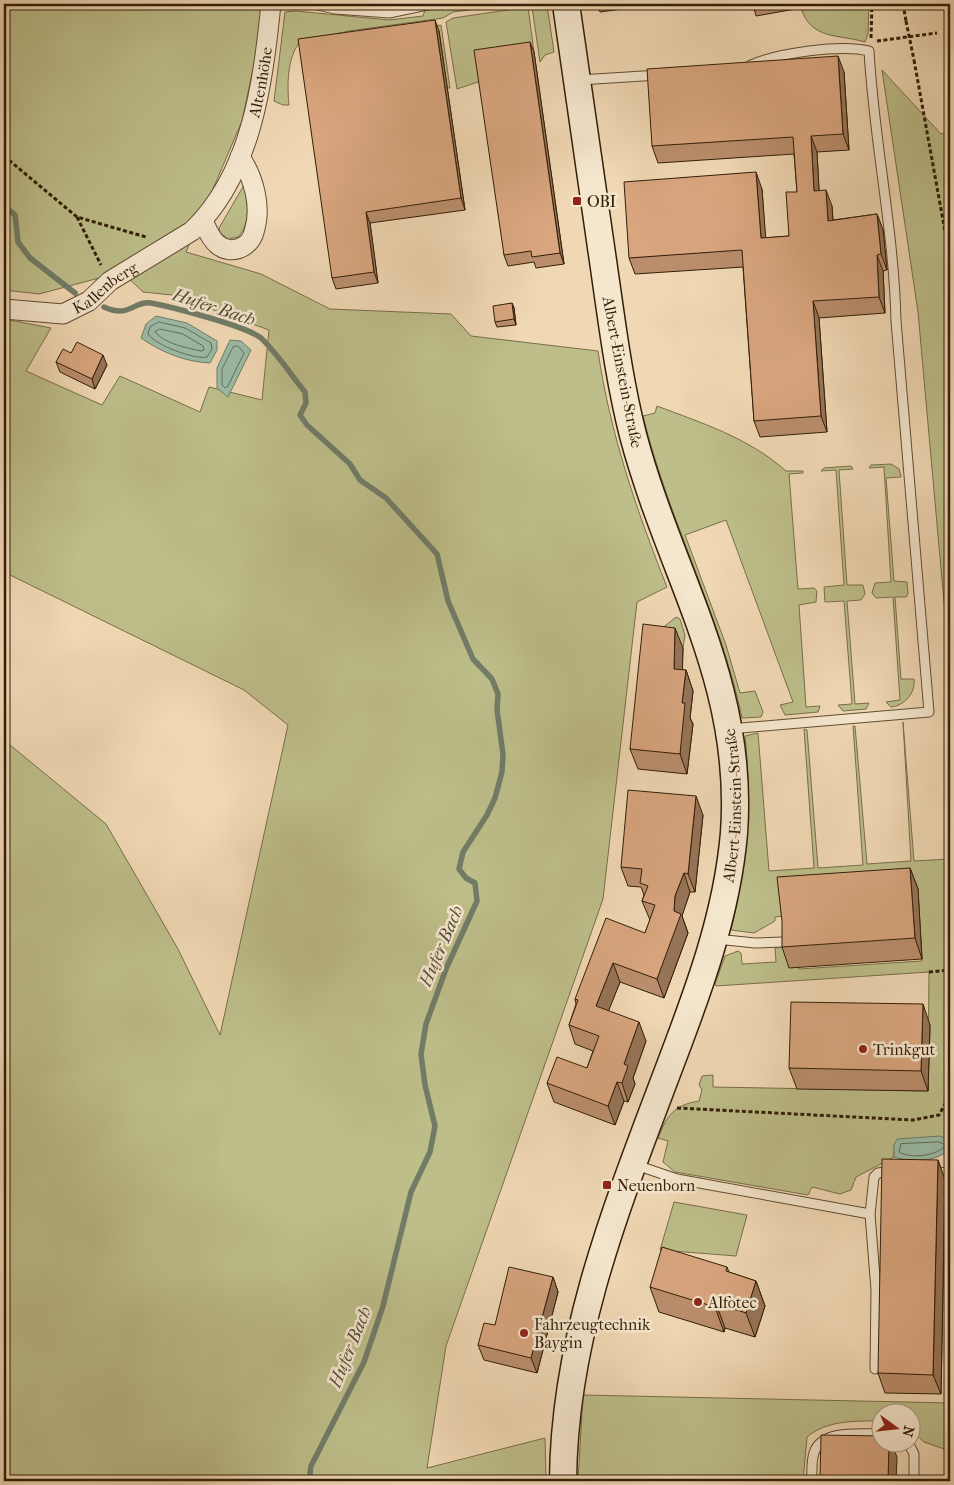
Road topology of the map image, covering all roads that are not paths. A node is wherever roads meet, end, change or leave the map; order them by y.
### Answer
1 (271, 4) edge
2 (314, 4) edge
3 (432, 4) edge
4 (566, 4) edge
5 (765, 71) edge
6 (667, 75) edge
7 (577, 80) junction
8 (240, 157) junction
9 (203, 221) junction
10 (171, 245) joint
11 (4, 309) edge
12 (730, 729) junction
13 (714, 938) junction
14 (783, 942) edge
15 (633, 1164) junction
16 (906, 1171) edge
17 (923, 1171) edge
18 (950, 1173) edge
19 (870, 1214) junction
20 (875, 1369) dead end
21 (872, 1435) edge
22 (913, 1452) edge
23 (563, 1481) edge
24 (812, 1481) edge
25 (914, 1481) edge

1 - 8 street, Altenhöhe
2 - 3 lane
4 - 7 street, Albert-Einstein-Straße
5 - 12 lane
6 - 7 lane
7 - 12 street, Albert-Einstein-Straße
8 - 9 street, Altenhöhe
8 - 9 street
9 - 10 street, Altenhöhe
10 - 11 street, Kallenberg
12 - 13 street, Albert-Einstein-Straße
13 - 14 lane
13 - 15 street, Albert-Einstein-Straße
15 - 19 lane
15 - 23 street, Albert-Einstein-Straße
16 - 19 lane
17 - 18 lane
19 - 20 lane
21 - 24 lane
22 - 25 lane

